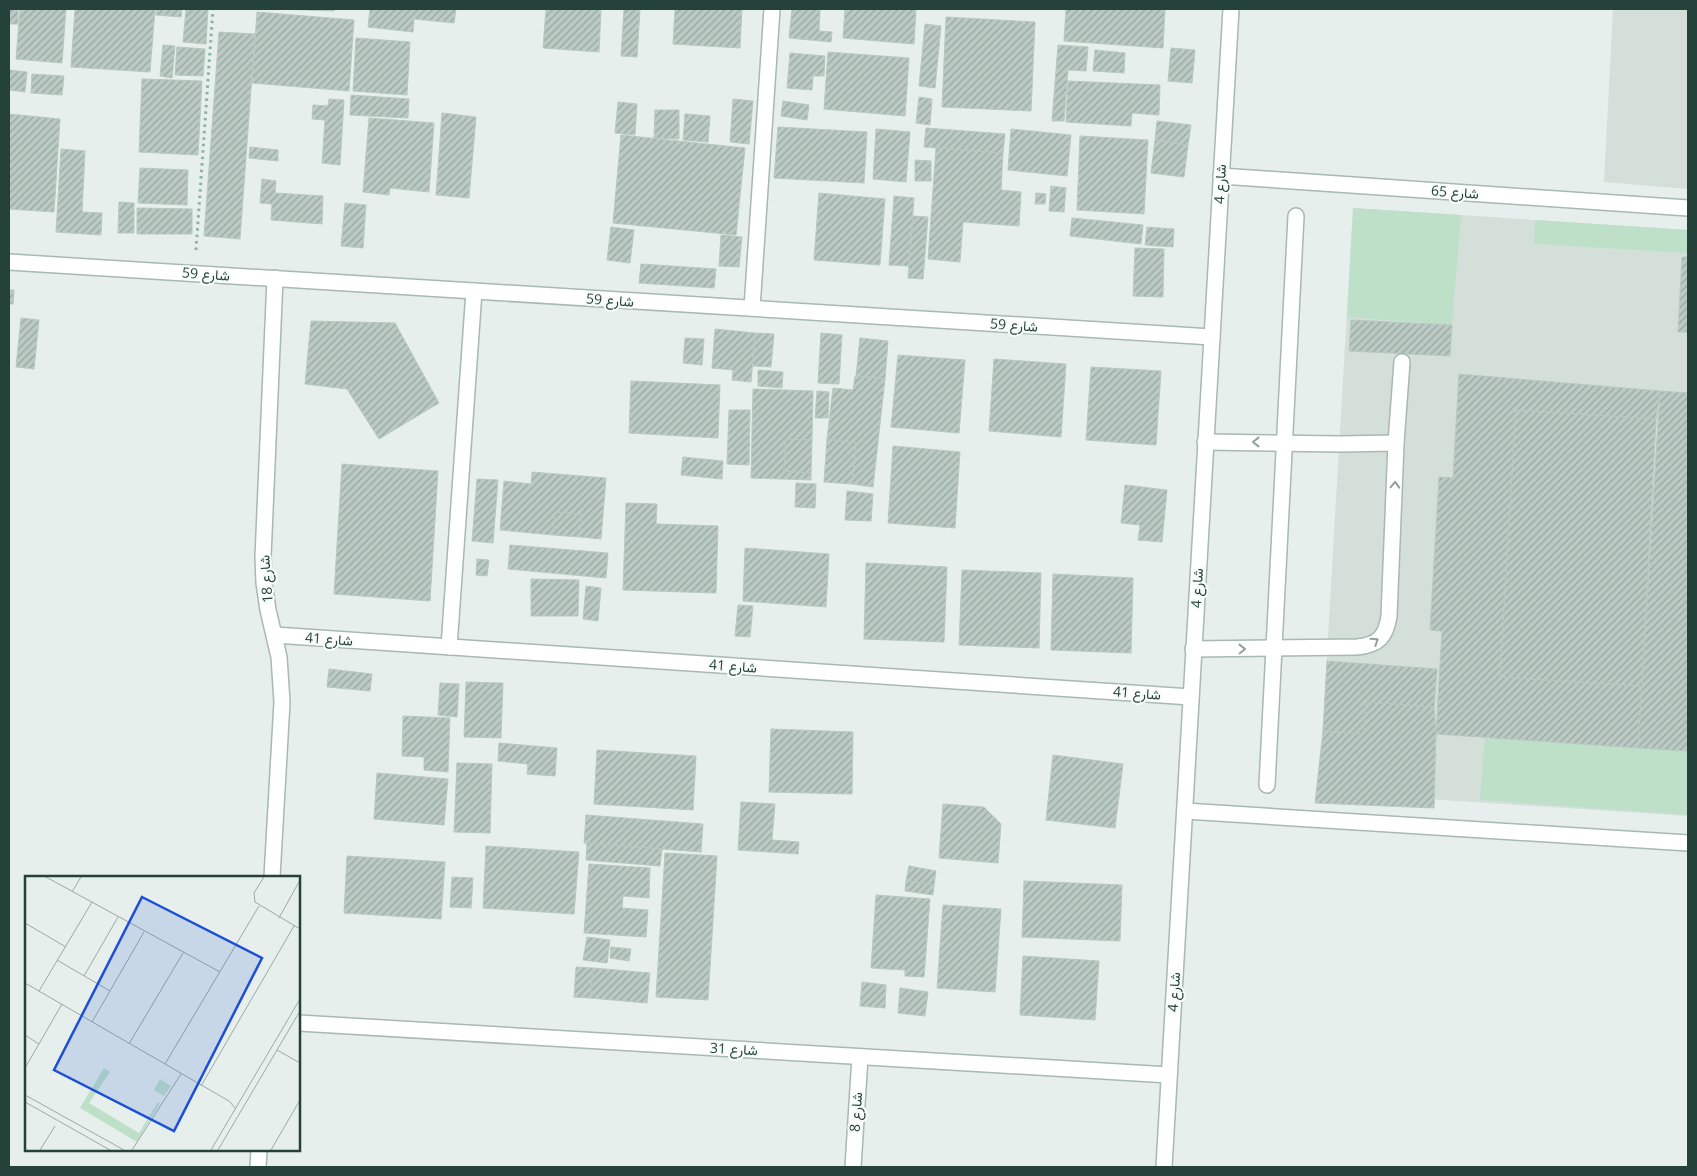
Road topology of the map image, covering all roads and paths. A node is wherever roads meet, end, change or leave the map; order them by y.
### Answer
1 (213, 9) edge
2 (772, 9) edge
3 (1231, 9) edge
4 (1221, 176) junction
5 (1688, 208) edge
6 (1296, 216) dead end
7 (9, 262) edge
8 (195, 273) junction
9 (275, 278) junction
10 (474, 291) junction
11 (752, 308) junction
12 (1212, 337) junction
13 (1402, 362) dead end
14 (1205, 442) junction
15 (1284, 442) junction
16 (1396, 443) junction
17 (275, 635) junction
18 (449, 647) junction
19 (1274, 648) junction
20 (1193, 649) junction
21 (1191, 697) junction
22 (1267, 785) dead end
23 (1185, 811) junction
24 (1688, 843) edge
25 (272, 876) edge
26 (300, 1022) edge
27 (860, 1057) junction
28 (1169, 1075) junction
29 (259, 1151) edge
30 (258, 1167) edge
31 (853, 1167) edge
32 (1164, 1167) edge

1 - 8 path
2 - 11 street
3 - 4 street, شارع 4
4 - 5 street, شارع 65
4 - 12 street, شارع 4
6 - 15 street
7 - 8 street, شارع 59
8 - 9 street, شارع 59
9 - 10 street, شارع 59
9 - 17 street, شارع 18
10 - 11 street, شارع 59
10 - 18 street
11 - 12 street, شارع 59
12 - 14 street, شارع 4
13 - 16 street
15 -> 14 street
14 - 20 street, شارع 4
15 - 16 street
15 - 19 street
19 -> 16 street
17 - 18 street, شارع 41
17 - 25 street, شارع 18
18 - 21 street, شارع 41
20 -> 19 street
19 - 22 street
20 - 21 street, شارع 4
21 - 23 street, شارع 4
23 - 24 street
23 - 28 street, شارع 4
26 - 27 street, شارع 31
27 - 28 street, شارع 31
27 - 31 street, شارع 8
28 - 32 street, شارع 4
29 - 30 street

